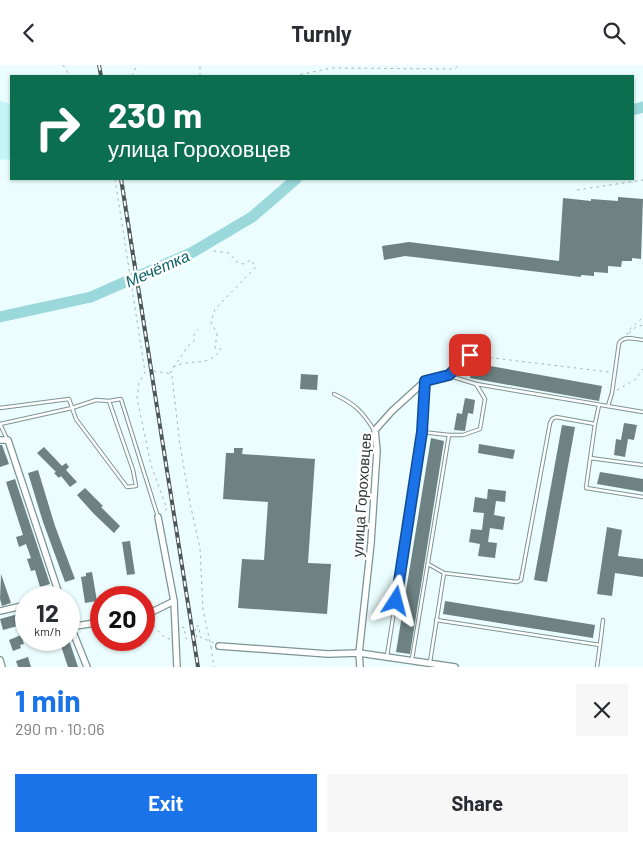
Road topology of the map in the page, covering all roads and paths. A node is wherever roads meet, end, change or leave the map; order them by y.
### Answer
1 (458, 65) edge
2 (299, 75) edge
3 (115, 180) edge
4 (123, 180) edge
5 (643, 180) edge
6 (577, 190) dead end
7 (213, 251) dead end
8 (643, 317) edge
9 (643, 325) edge
10 (198, 329) dead end
11 (626, 337) junction
12 (643, 340) edge
13 (470, 355) joint
14 (173, 367) junction
15 (643, 369) edge
16 (615, 373) junction
17 (169, 374) junction
18 (449, 375) junction
19 (425, 381) junction
20 (476, 384) junction
21 (612, 393) junction
22 (334, 394) dead end
23 (109, 401) junction
24 (599, 405) junction
25 (608, 406) junction
26 (0, 408) edge
27 (72, 408) junction
28 (643, 412) edge
29 (0, 424) edge
30 (595, 424) junction
31 (375, 431) junction
32 (422, 432) junction
33 (449, 435) junction
34 (0, 440) edge
35 (8, 441) junction
36 (590, 458) junction
37 (643, 465) edge
38 (643, 497) edge
39 (158, 517) junction
40 (428, 564) junction
41 (444, 573) junction
42 (54, 586) edge
43 (174, 601) junction
44 (15, 608) edge
45 (0, 611) edge
46 (155, 611) edge
47 (604, 619) dead end
48 (436, 620) junction
49 (155, 627) edge
50 (181, 634) dead end
51 (176, 639) junction
52 (211, 642) junction
53 (600, 645) junction
54 (219, 646) dead end
55 (211, 647) junction
56 (80, 650) edge
57 (359, 653) junction
58 (387, 657) junction
59 (0, 660) edge
60 (412, 661) junction
61 (429, 663) junction
62 (2, 667) edge
63 (87, 667) edge
64 (177, 667) edge
65 (214, 667) edge
66 (360, 667) edge
67 (455, 667) edge
68 (597, 667) edge

1 - 2 path
3 - 39 path
4 - 17 path
5 - 6 path
7 - 14 path
8 - 11 path
9 - 11 path
10 - 14 path
11 - 12 lane
11 - 16 lane
13 - 16 path
13 - 18 street, улица Гороховцев
14 - 17 path
15 - 21 path
16 - 21 lane
17 - 52 path
18 - 19 street, улица Гороховцев
18 - 20 lane
19 - 31 street, улица Гороховцев
19 - 32 lane
20 - 24 lane
20 - 33 lane
21 - 25 lane
22 - 31 lane
23 - 27 lane
23 - 27 lane
23 - 39 lane
24 - 25 lane
24 - 30 lane
25 - 28 lane
26 - 27 lane
27 - 29 lane
29 - 35 lane
30 - 36 lane
30 - 41 lane
31 - 57 street, улица Гороховцев
32 - 33 lane
32 - 58 lane
33 - 40 lane
34 - 35 street
35 - 42 street
36 - 37 lane
36 - 38 lane
39 - 43 street
40 - 41 lane
40 - 60 lane
41 - 48 lane
43 - 46 street
43 - 51 street
44 - 45 street
47 - 53 lane
48 - 53 lane
48 - 61 lane
49 - 51 path
50 - 52 path
51 - 64 street
52 - 55 path
52 - 55 path
53 - 68 lane
54 - 57 street
55 - 65 path
56 - 63 street
57 - 58 street
57 - 66 street, улица Гороховцев
58 - 60 street
59 - 62 street
60 - 61 street
61 - 67 street

